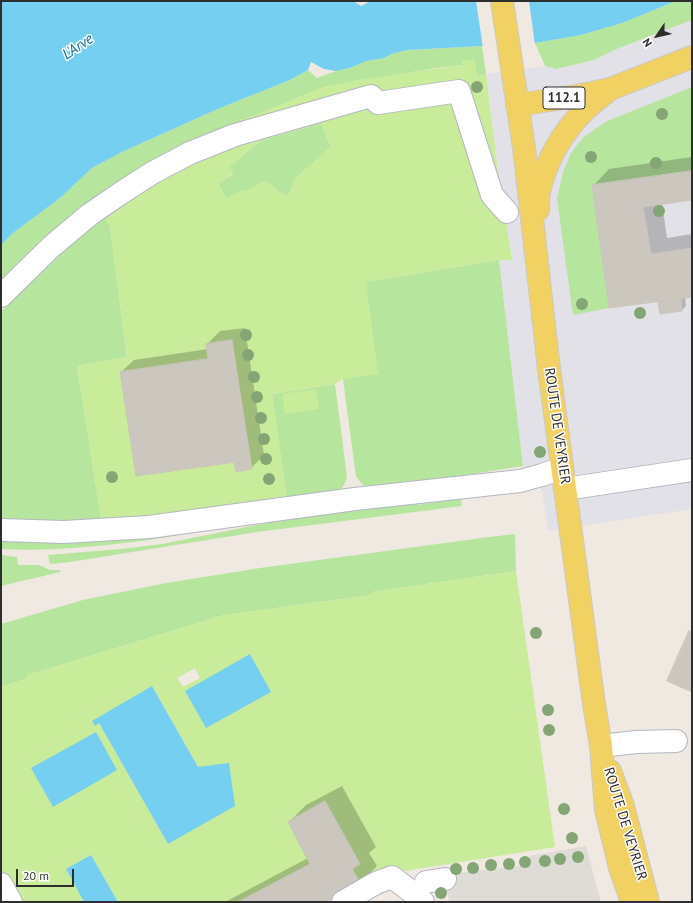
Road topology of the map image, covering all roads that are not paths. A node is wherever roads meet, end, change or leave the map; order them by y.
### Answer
1 (502, 1) edge
2 (692, 57) edge
3 (610, 89) junction
4 (517, 106) junction
5 (507, 212) dead end
6 (535, 251) junction
7 (1, 296) edge
8 (692, 470) edge
9 (564, 478) junction
10 (1, 530) edge
11 (676, 741) dead end
12 (601, 746) junction
13 (1, 884) edge
14 (432, 888) edge
15 (11, 902) edge
16 (343, 902) edge
17 (632, 902) edge
18 (648, 902) edge

1 - 4 main road, ROUTE DE VEYRIER
2 - 3 main road, 112.1
3 - 4 main road, 112.1
3 - 6 main road
4 - 6 main road, ROUTE DE VEYRIER
5 - 7 street
6 - 9 main road, ROUTE DE VEYRIER
8 - 9 street
9 - 10 street
9 - 12 main road, ROUTE DE VEYRIER
11 - 12 street
12 - 17 main road, ROUTE DE VEYRIER
12 - 18 main road, ROUTE DE VEYRIER
13 - 15 street
14 - 16 street

